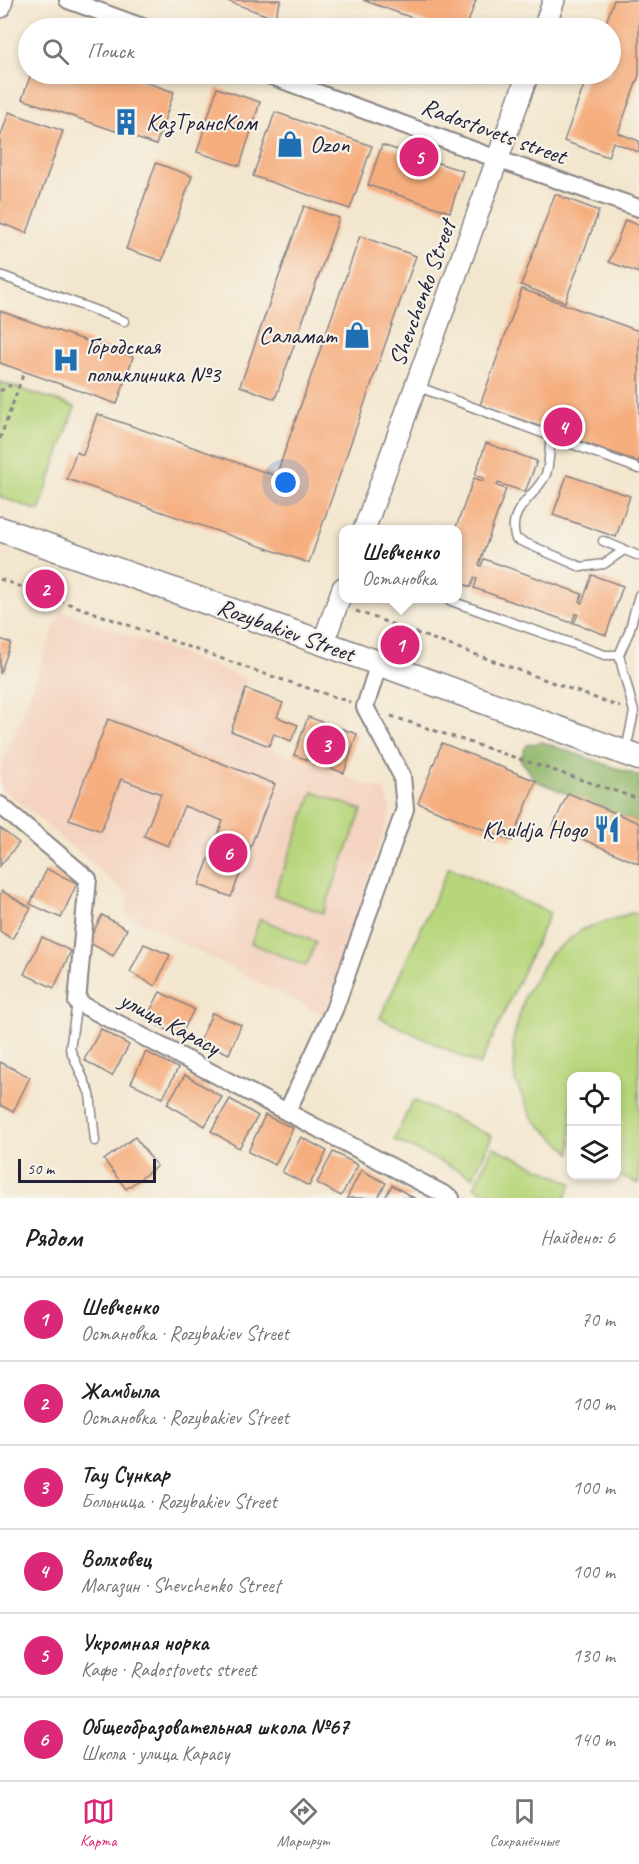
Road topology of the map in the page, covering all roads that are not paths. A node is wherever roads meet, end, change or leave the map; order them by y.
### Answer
1 (2, 0) edge
2 (68, 0) edge
3 (554, 0) edge
4 (0, 7) edge
5 (118, 18) edge
6 (548, 18) edge
7 (293, 84) edge
8 (524, 84) edge
9 (497, 159) junction
10 (639, 208) edge
11 (0, 275) edge
12 (124, 321) dead end
13 (416, 386) junction
14 (551, 436) junction
15 (639, 469) edge
16 (366, 525) edge
17 (0, 529) edge
18 (603, 541) dead end
19 (624, 550) junction
20 (639, 556) edge
21 (639, 595) edge
22 (339, 599) edge
23 (457, 603) edge
24 (323, 643) junction
25 (619, 655) junction
26 (378, 663) junction
27 (632, 755) edge
28 (0, 805) edge
29 (78, 1002) junction
30 (287, 1112) junction
31 (95, 1141) dead end
32 (451, 1198) edge

1 - 4 street
2 - 5 street
3 - 6 street
7 - 9 street, Radostovets street
8 - 9 street, Shevchenko Street
9 - 10 street, Radostovets street
9 - 13 street, Shevchenko Street
11 - 12 lane
13 - 14 lane
13 - 16 street, Shevchenko Street
14 - 15 lane
14 - 19 lane
17 - 24 main road, Rozybakiev Street
18 - 19 lane
19 - 20 lane
21 - 25 lane
22 - 24 street
23 - 25 lane
24 - 26 main road, Rozybakiev Street
25 - 27 lane
26 - 27 main road, Rozybakiev Street
26 - 30 street
28 - 29 street
29 - 30 street, улица Карасу
29 - 31 lane
30 - 32 street, улица Карасу

